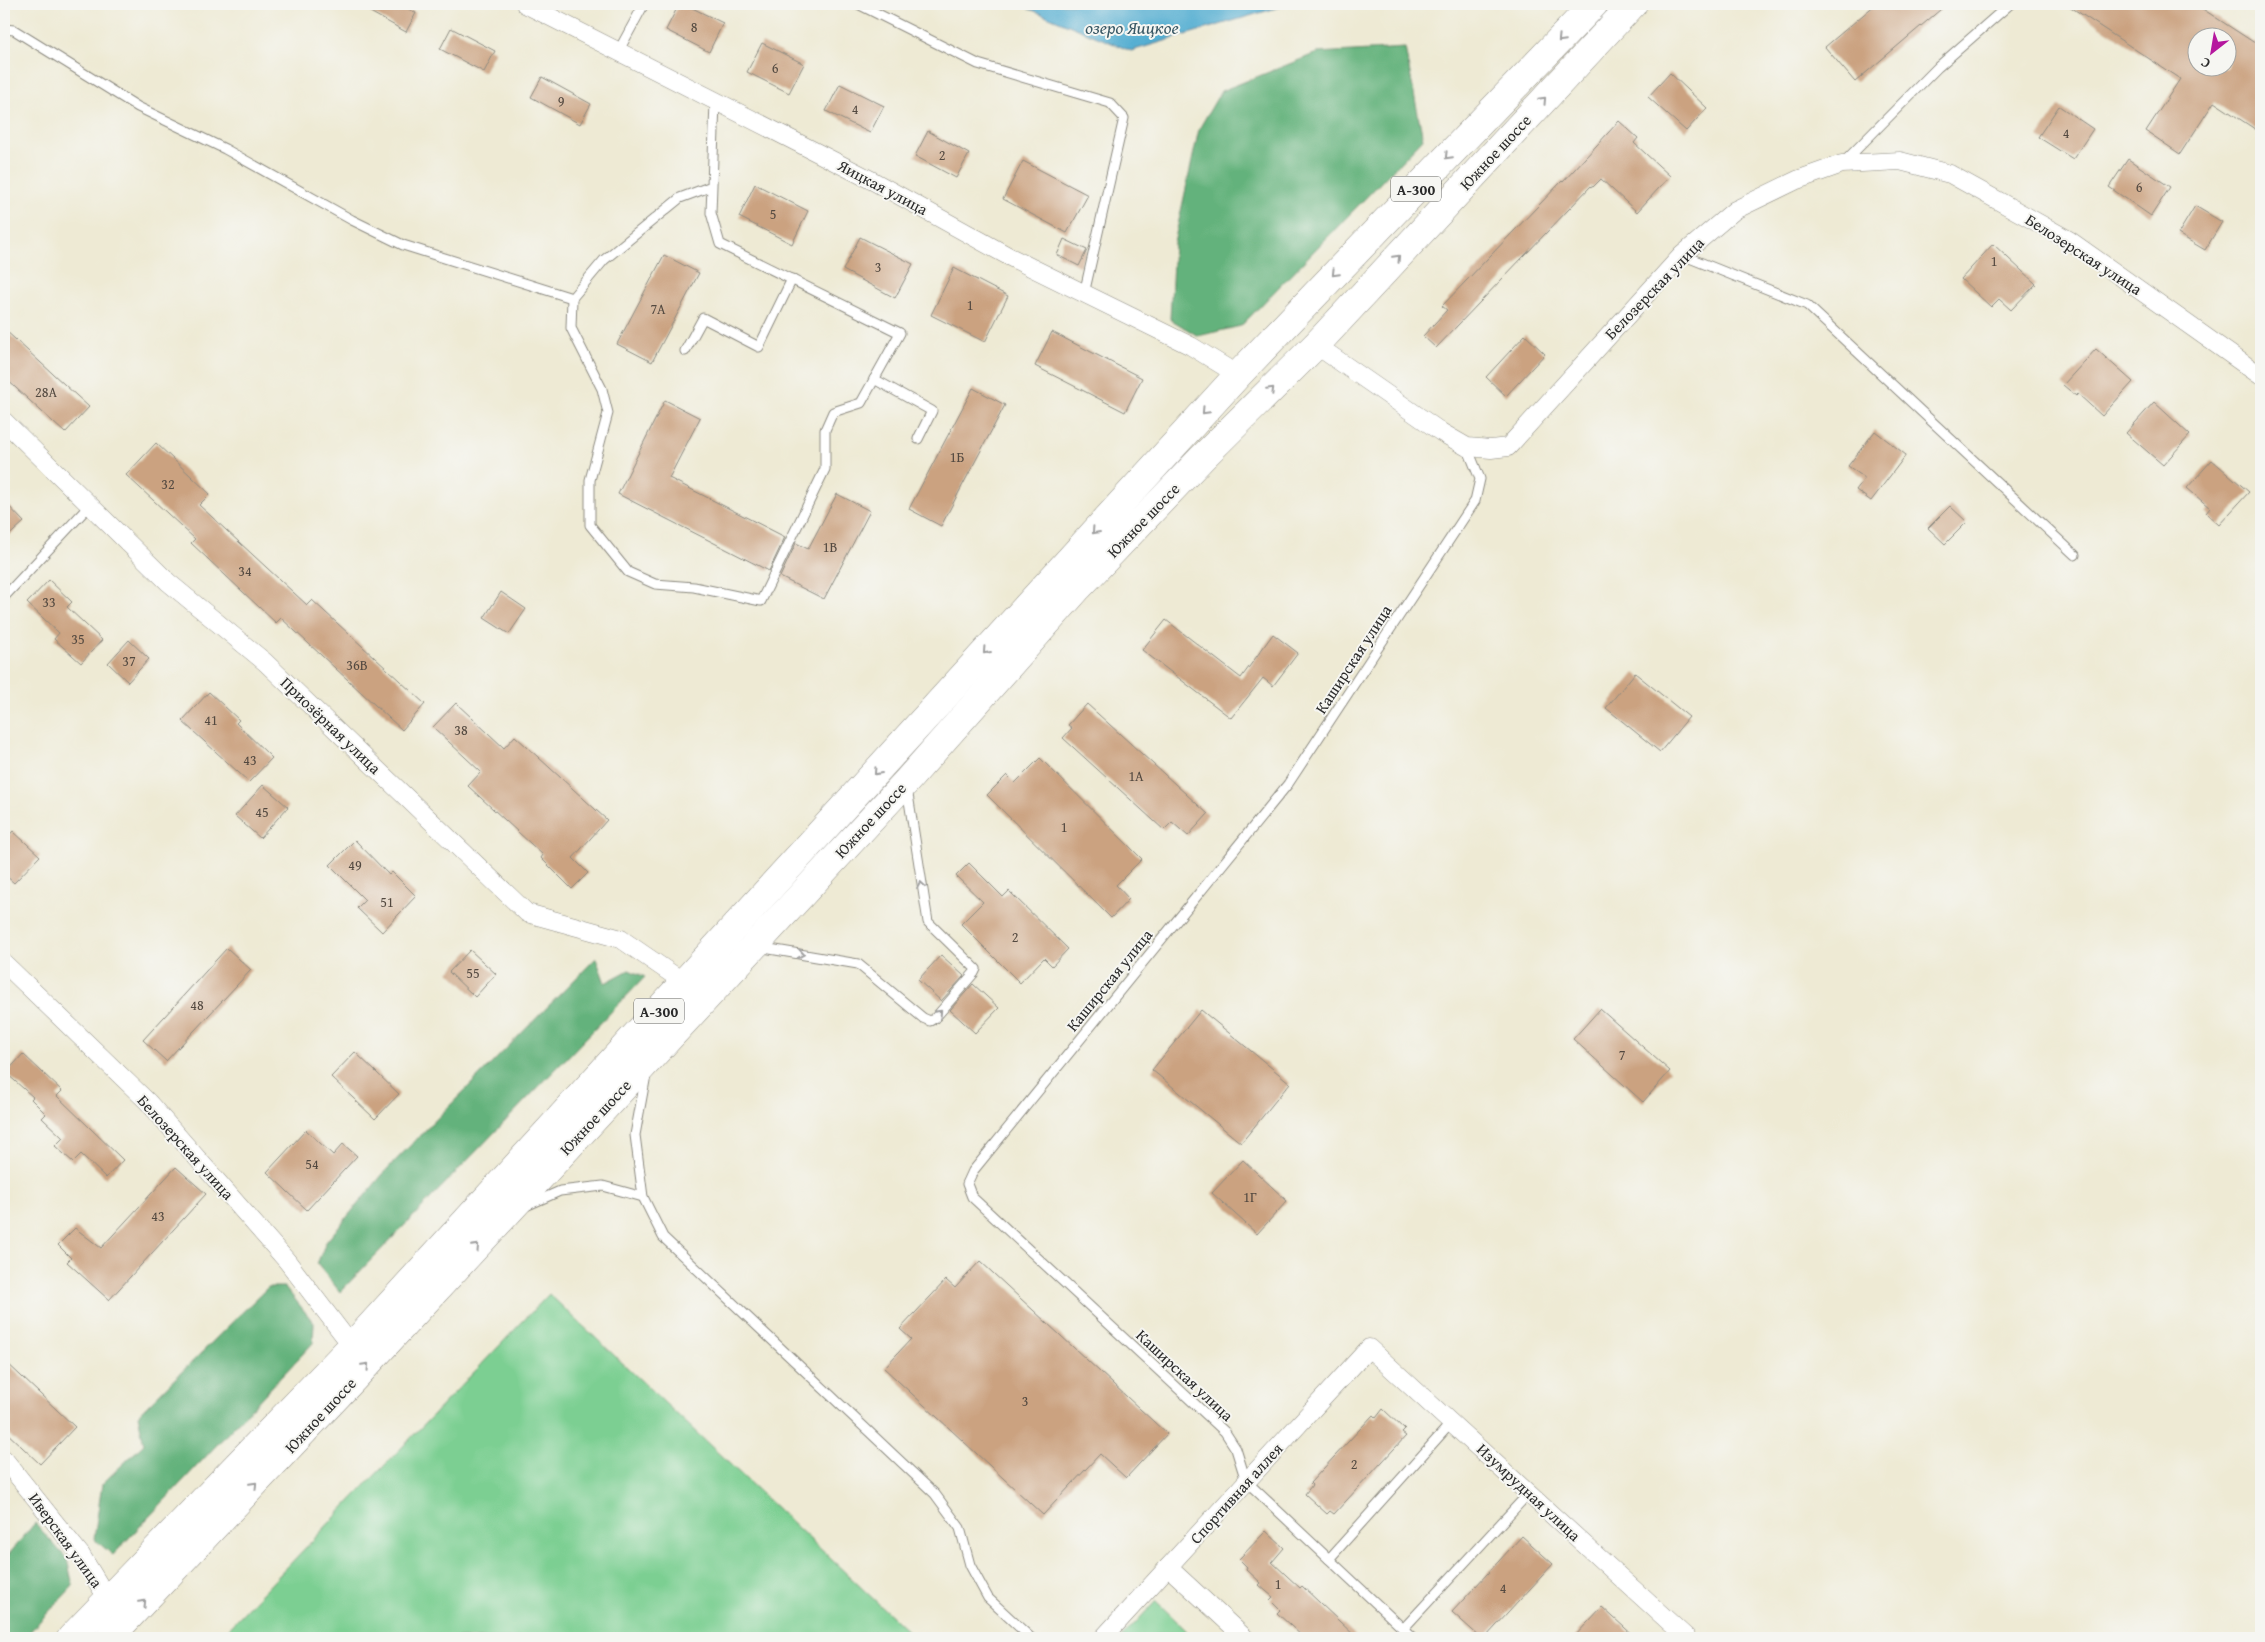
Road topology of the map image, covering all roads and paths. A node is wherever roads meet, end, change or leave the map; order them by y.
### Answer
1 (525, 4) edge
2 (644, 4) edge
3 (858, 4) edge
4 (1594, 4) edge
5 (1633, 4) edge
6 (2010, 4) edge
7 (4, 29) edge
8 (618, 52) junction
9 (715, 102) junction
10 (1842, 164) junction
11 (712, 186) junction
12 (1682, 255) junction
13 (792, 279) junction
14 (1084, 294) junction
15 (572, 298) junction
16 (1316, 345) junction
17 (685, 351) dead end
18 (1238, 375) junction
19 (2261, 376) edge
20 (874, 379) junction
21 (4, 421) edge
22 (918, 440) dead end
23 (1467, 447) junction
24 (90, 505) junction
25 (2075, 555) dead end
26 (4, 596) edge
27 (906, 782) junction
28 (753, 946) junction
29 (4, 963) edge
30 (686, 983) junction
31 (648, 1059) junction
32 (643, 1197) junction
33 (506, 1214) junction
34 (352, 1346) junction
35 (1369, 1348) joint
36 (1452, 1422) junction
37 (4, 1459) edge
38 (1246, 1481) junction
39 (1530, 1493) junction
40 (1329, 1559) junction
41 (1168, 1567) junction
42 (107, 1598) junction
43 (1403, 1629) junction
44 (1678, 1635) edge
45 (71, 1638) edge
46 (109, 1638) edge
47 (1031, 1638) edge
48 (1102, 1638) edge
49 (1245, 1638) edge
50 (1413, 1638) edge

1 - 8 street, Яицкая улица
2 - 8 lane
3 - 14 lane
4 -> 18 main road, Южное шоссе / А-300
16 -> 5 main road, Южное шоссе / А-300
6 - 10 lane
7 - 15 lane
8 - 9 street, Яицкая улица
9 - 11 lane
9 - 14 street, Яицкая улица
10 - 12 street, Белозерская улица
10 - 19 street, Белозерская улица
11 - 13 lane
11 - 15 lane
12 - 23 street, Белозерская улица
12 - 25 lane
13 - 17 lane
13 - 20 lane
14 - 18 street, Яицкая улица
15 - 20 lane
16 - 23 street, Белозерская улица
27 -> 16 main road, Южное шоссе / А-300
18 -> 30 main road, Южное шоссе / А-300
20 - 22 lane
21 - 24 street, Приозёрная улица
23 - 38 lane, Каширская улица
24 - 26 lane
24 - 30 street, Приозёрная улица
27 - 28 main road, Южное шоссе / А-300
28 -> 27 lane
28 - 31 main road, Южное шоссе / А-300
29 - 34 street, Белозерская улица
30 - 34 main road, Южное шоссе / А-300
31 - 32 lane
31 - 33 main road, Южное шоссе / А-300
32 - 33 lane
32 - 47 lane
46 -> 33 main road, Южное шоссе / А-300
34 - 42 main road, Южное шоссе / А-300
35 - 36 street, Изумрудная улица
35 - 38 street, Спортивная аллея
36 - 39 street, Изумрудная улица
36 - 40 lane
37 - 42 street, Иверская улица
38 - 40 lane
38 - 41 street, Спортивная аллея
39 - 43 lane
39 - 44 street, Изумрудная улица
40 - 43 lane
41 - 48 street, Спортивная аллея
41 - 49 street
42 - 45 main road, Южное шоссе / А-300
43 - 50 lane

